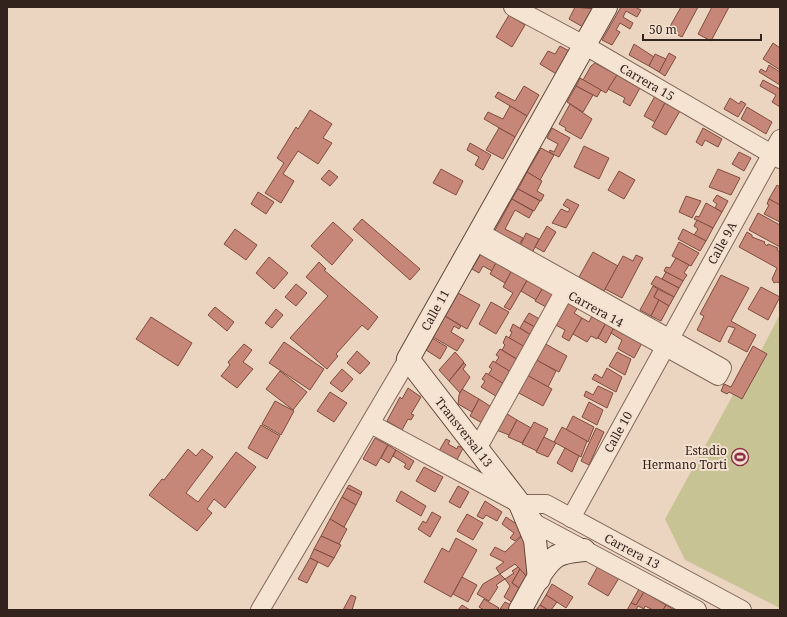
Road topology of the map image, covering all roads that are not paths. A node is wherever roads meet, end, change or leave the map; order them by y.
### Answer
1 (513, 7) edge
2 (606, 7) edge
3 (584, 45) junction
4 (777, 151) edge
5 (477, 236) junction
6 (567, 287) junction
7 (667, 343) junction
8 (408, 359) junction
9 (718, 376) dead end
10 (370, 424) junction
11 (477, 449) junction
12 (520, 504) junction
13 (571, 518) junction
14 (584, 550) junction
15 (539, 579) junction
16 (260, 610) edge
17 (520, 610) edge
18 (697, 610) edge
19 (742, 610) edge

1 - 3 street, Carrera 15
2 - 3 street, Calle 11
3 - 4 street, Carrera 15
3 - 5 street, Calle 11
4 - 7 street, Calle 9A
5 - 6 street, Carrera 14
5 - 8 street, Calle 11
6 - 7 street, Carrera 14
6 - 11 street
7 - 9 street, Carrera 14
7 - 13 street, Calle 10
8 - 10 street, Calle 11
8 - 11 street, Transversal 13
10 - 12 street, Carrera 13
10 - 16 street, Calle 11
11 - 12 street, Transversal 13
12 - 13 street, Carrera 13
12 - 14 street, Carrera 13
12 - 15 street
13 - 19 street, Carrera 13
14 - 15 street
14 - 18 street, Carrera 13
15 - 17 street

